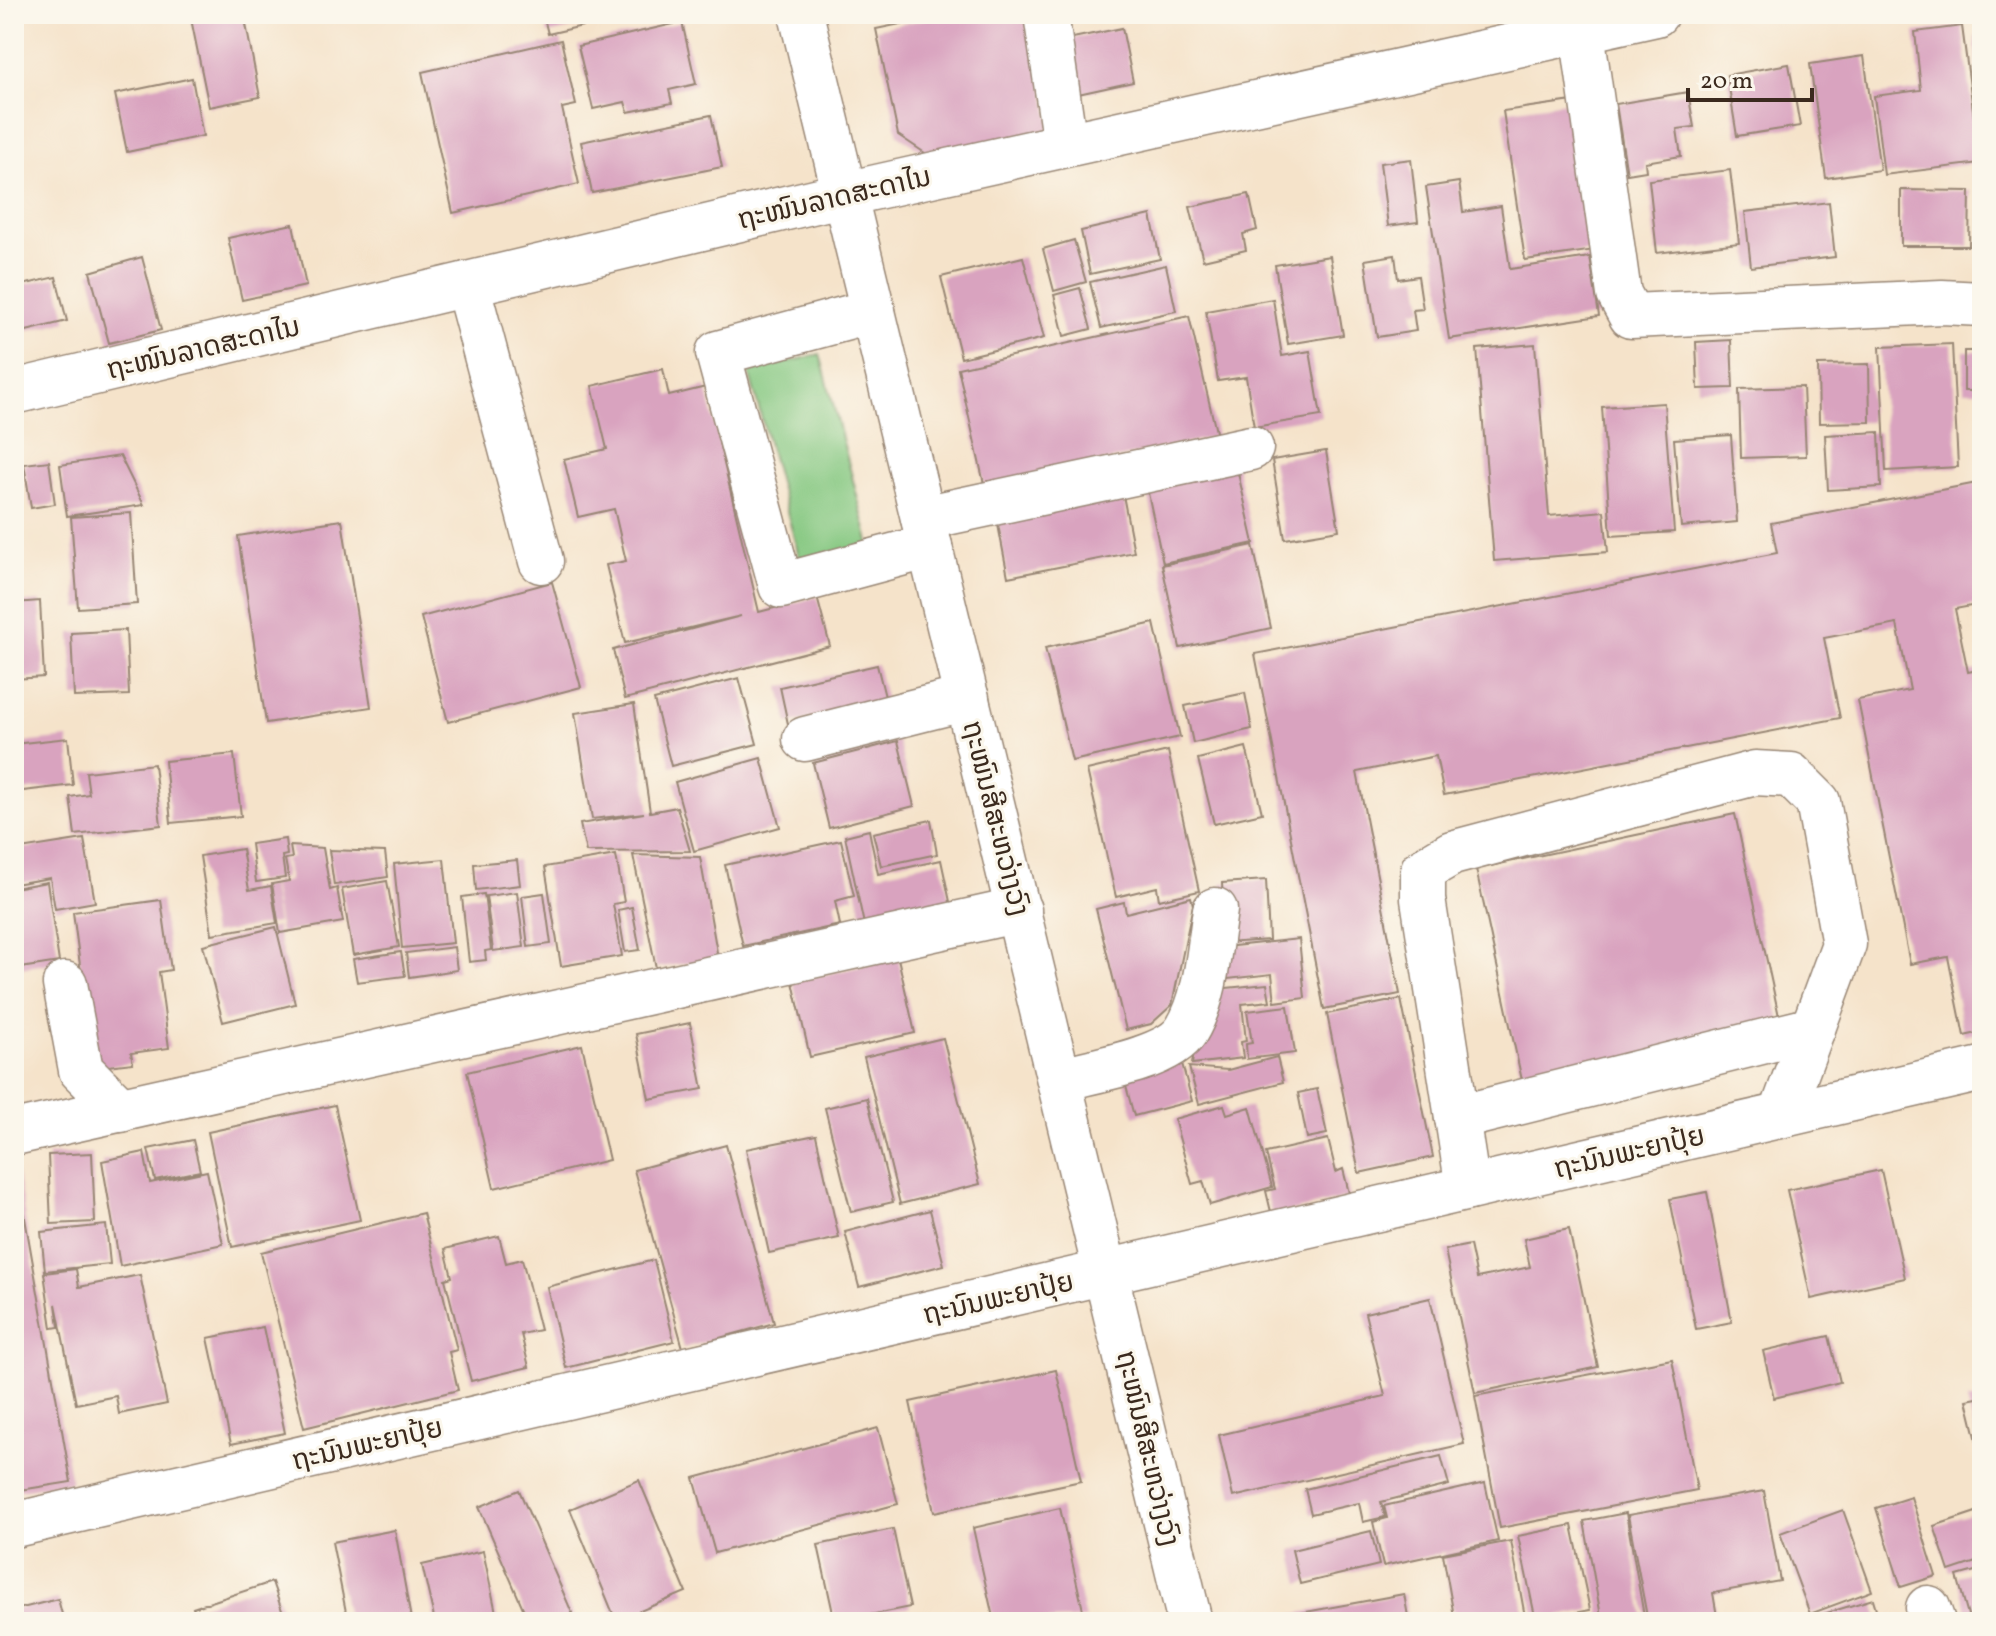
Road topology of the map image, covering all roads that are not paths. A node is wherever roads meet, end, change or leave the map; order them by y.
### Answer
1 (801, 14) edge
2 (1046, 14) edge
3 (1656, 14) edge
4 (1563, 27) edge
5 (1065, 144) junction
6 (845, 194) junction
7 (467, 284) junction
8 (1982, 304) edge
9 (873, 311) junction
10 (14, 392) edge
11 (1251, 448) dead end
12 (927, 532) junction
13 (541, 561) dead end
14 (967, 698) junction
15 (805, 739) dead end
16 (1019, 910) junction
17 (1215, 910) dead end
18 (65, 984) dead end
19 (1813, 1029) junction
20 (1982, 1069) edge
21 (1060, 1079) junction
22 (121, 1110) junction
23 (1781, 1115) junction
24 (1457, 1118) junction
25 (14, 1133) edge
26 (1468, 1188) junction
27 (1108, 1271) junction
28 (14, 1525) edge
29 (1190, 1622) edge

1 - 6 street, ຖະໜົນສີສະຫວ່າງວົງ
2 - 5 street
3 - 4 street, ຖະໜົນລາດສະດາໄນ
4 - 5 street, ຖະໜົນລາດສະດາໄນ
4 - 8 street
5 - 6 street, ຖະໜົນລາດສະດາໄນ
6 - 7 street, ຖະໜົນລາດສະດາໄນ
6 - 9 street, ຖະໜົນສີສະຫວ່າງວົງ
7 - 10 street, ຖະໜົນລາດສະດາໄນ
7 - 13 street
9 - 12 street, ຖະໜົນສີສະຫວ່າງວົງ
9 - 12 street
11 - 12 street
12 - 14 street, ຖະໜົນສີສະຫວ່າງວົງ
14 - 15 street
14 - 16 street, ຖະໜົນສີສະຫວ່າງວົງ
16 - 21 street, ຖະໜົນສີສະຫວ່າງວົງ
16 - 22 street
17 - 21 street
18 - 22 street
19 - 23 street
19 - 24 street
19 - 24 street
20 - 23 street, ຖະນົນພະຍາປຸ້ຍ
21 - 27 street, ຖະໜົນສີສະຫວ່າງວົງ
22 - 25 street
23 - 26 street, ຖະນົນພະຍາປຸ້ຍ
24 - 26 street
26 - 27 street, ຖະນົນພະຍາປຸ້ຍ
27 - 28 street, ຖະນົນພະຍາປຸ້ຍ
27 - 29 street, ຖະໜົນສີສະຫວ່າງວົງ

